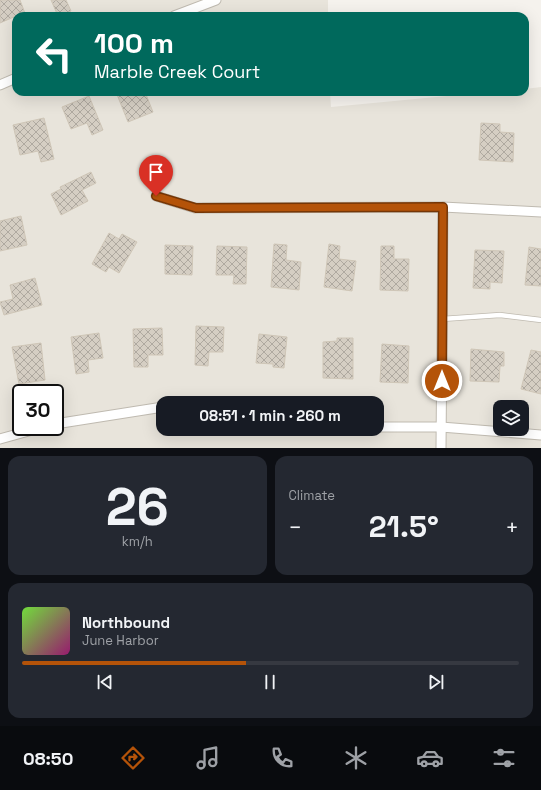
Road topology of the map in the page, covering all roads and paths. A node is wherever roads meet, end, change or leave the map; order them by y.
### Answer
1 (216, 0) edge
2 (184, 12) edge
3 (12, 80) edge
4 (0, 85) edge
5 (156, 196) dead end
6 (443, 207) junction
7 (541, 212) edge
8 (442, 319) junction
9 (541, 320) edge
10 (156, 408) edge
11 (64, 423) edge
12 (384, 427) edge
13 (442, 427) junction
14 (541, 435) edge
15 (12, 436) edge
16 (0, 439) edge
17 (441, 448) edge

1 - 2 street
3 - 4 street
5 - 6 street
6 - 7 street
6 - 8 street
8 - 9 lane
8 - 13 street
10 - 11 street
12 - 13 street
13 - 14 street
13 - 17 street
15 - 16 street

